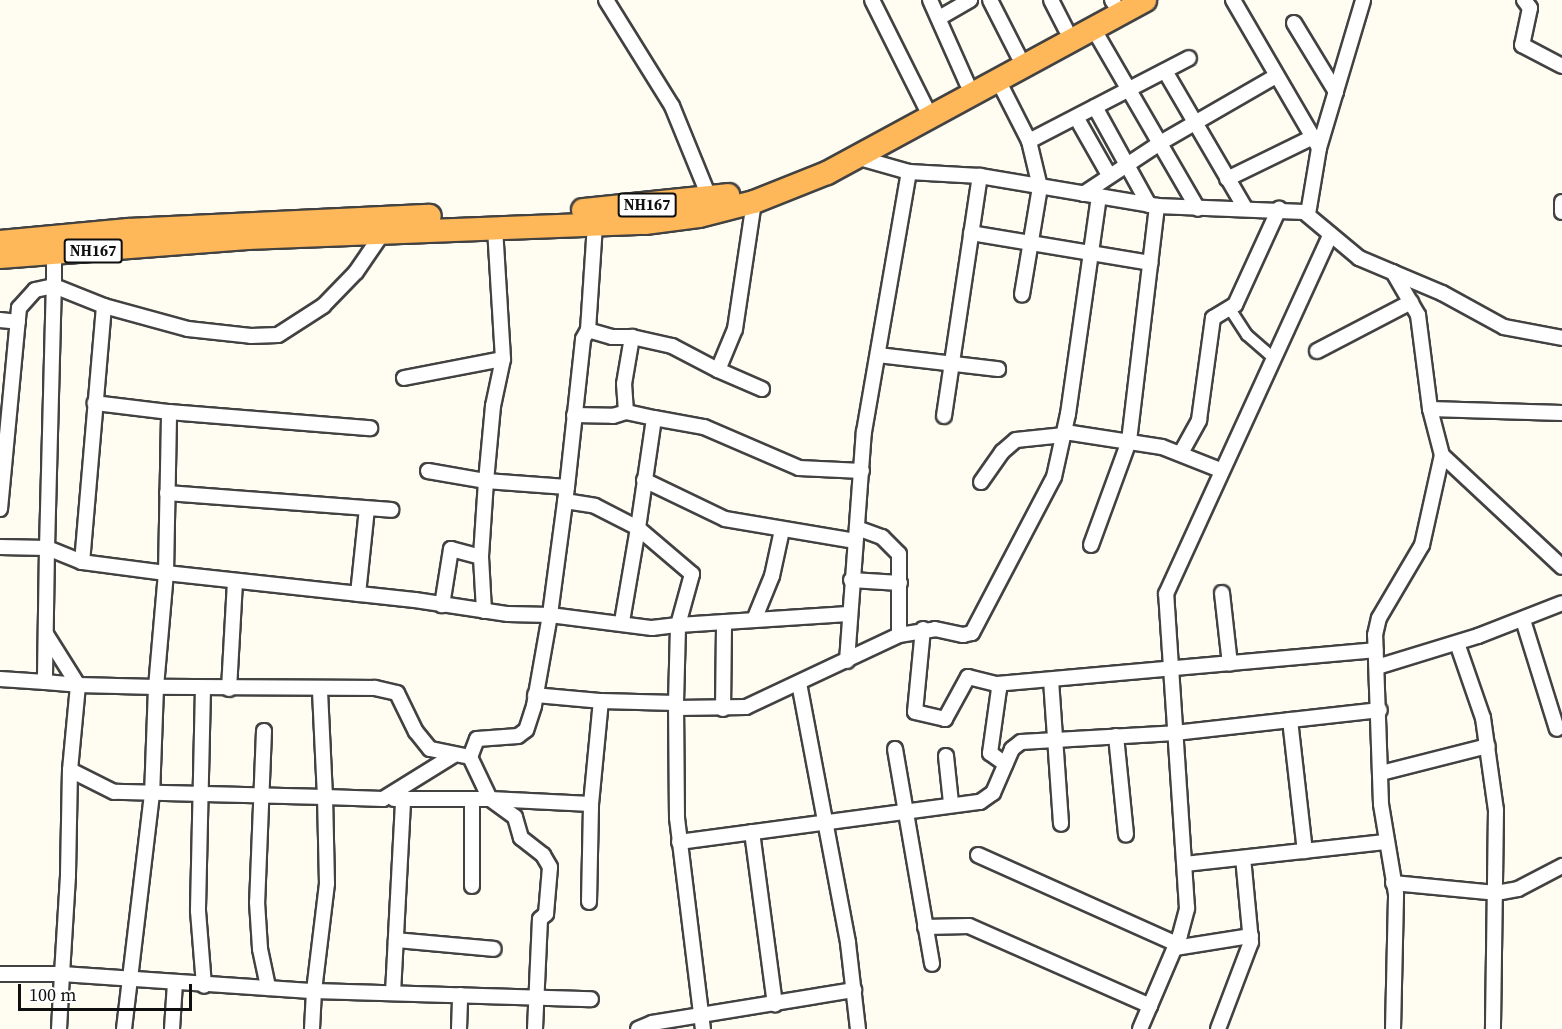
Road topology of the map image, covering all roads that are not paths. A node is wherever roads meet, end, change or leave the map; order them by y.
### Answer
1 (606, 0) edge
2 (872, 0) edge
3 (930, 0) edge
4 (970, 0) edge
5 (990, 0) edge
6 (1052, 0) edge
7 (1145, 0) edge
8 (1233, 0) edge
9 (1363, 0) edge
10 (1524, 0) edge
11 (1115, 1) edge
12 (939, 18) junction
13 (1294, 23) dead end
14 (1093, 28) junction
15 (1066, 29) junction
16 (1018, 55) junction
17 (1189, 58) dead end
18 (1562, 66) edge
19 (1165, 71) junction
20 (1276, 76) junction
21 (999, 82) junction
22 (967, 83) junction
23 (1132, 89) junction
24 (1336, 92) junction
25 (925, 106) junction
26 (1095, 107) junction
27 (1076, 117) junction
28 (1194, 123) junction
29 (1029, 141) junction
30 (1162, 142) junction
31 (1316, 143) junction
32 (856, 158) junction
33 (1127, 163) junction
34 (909, 172) junction
35 (1108, 175) junction
36 (980, 176) junction
37 (1227, 179) junction
38 (1040, 187) junction
39 (1083, 194) junction
40 (1099, 196) junction
41 (710, 199) junction
42 (754, 202) junction
43 (1562, 202) edge
44 (1153, 206) junction
45 (1198, 208) junction
46 (1245, 208) junction
47 (1279, 209) junction
48 (1562, 212) edge
49 (1308, 214) junction
50 (595, 225) junction
51 (495, 228) junction
52 (971, 233) junction
53 (382, 234) junction
54 (1330, 235) junction
55 (0, 242) edge
56 (1031, 243) junction
57 (1091, 253) junction
58 (54, 254) junction
59 (0, 257) edge
60 (1151, 263) junction
61 (1393, 272) junction
62 (54, 286) junction
63 (1022, 295) dead end
64 (1411, 302) junction
65 (104, 306) junction
66 (1230, 309) junction
67 (0, 320) edge
68 (18, 322) junction
69 (588, 330) junction
70 (632, 337) junction
71 (1562, 338) edge
72 (1317, 351) dead end
73 (878, 355) junction
74 (503, 359) junction
75 (1275, 360) junction
76 (951, 363) junction
77 (998, 369) dead end
78 (718, 370) junction
79 (404, 378) dead end
80 (762, 389) dead end
81 (95, 403) junction
82 (1430, 409) junction
83 (169, 412) junction
84 (626, 412) junction
85 (1562, 413) edge
86 (574, 415) junction
87 (944, 416) dead end
88 (654, 418) junction
89 (370, 428) dead end
90 (1064, 433) junction
91 (1129, 441) junction
92 (1181, 453) junction
93 (1442, 454) junction
94 (1220, 470) junction
95 (428, 471) dead end
96 (862, 471) junction
97 (644, 480) junction
98 (486, 481) junction
99 (981, 482) dead end
100 (167, 493) junction
101 (566, 494) junction
102 (0, 509) edge
103 (367, 509) junction
104 (391, 510) dead end
105 (638, 528) junction
106 (782, 530) junction
107 (856, 535) junction
108 (1091, 545) dead end
109 (0, 547) edge
110 (47, 548) junction
111 (481, 557) junction
112 (82, 562) junction
113 (1562, 567) edge
114 (166, 573) junction
115 (851, 580) junction
116 (235, 581) junction
117 (900, 583) junction
118 (1222, 593) dead end
119 (358, 594) junction
120 (1562, 603) edge
121 (442, 605) junction
122 (484, 610) junction
123 (849, 614) junction
124 (550, 615) junction
125 (754, 620) junction
126 (1523, 620) junction
127 (622, 622) junction
128 (724, 622) junction
129 (678, 624) junction
130 (923, 629) junction
131 (45, 634) junction
132 (899, 635) junction
133 (1456, 643) junction
134 (1375, 650) junction
135 (847, 661) junction
136 (1230, 664) junction
137 (1377, 667) junction
138 (1169, 671) junction
139 (0, 679) edge
140 (1051, 680) junction
141 (45, 682) junction
142 (799, 683) junction
143 (996, 684) junction
144 (78, 685) junction
145 (156, 687) junction
146 (203, 688) junction
147 (229, 689) junction
148 (320, 691) junction
149 (535, 695) junction
150 (601, 701) junction
151 (676, 706) junction
152 (723, 709) junction
153 (1380, 710) junction
154 (1290, 720) junction
155 (1557, 729) dead end
156 (264, 731) dead end
157 (1175, 733) junction
158 (1116, 736) junction
159 (1056, 740) junction
160 (1488, 746) junction
161 (895, 749) dead end
162 (454, 755) junction
163 (946, 756) dead end
164 (470, 757) junction
165 (1005, 764) junction
166 (70, 770) junction
167 (1381, 773) junction
168 (152, 794) junction
169 (202, 795) junction
170 (260, 796) junction
171 (325, 797) junction
172 (383, 799) junction
173 (403, 799) junction
174 (472, 799) junction
175 (490, 799) junction
176 (951, 803) junction
177 (591, 804) junction
178 (905, 810) junction
179 (827, 821) junction
180 (1061, 824) dead end
181 (752, 832) junction
182 (1126, 834) dead end
183 (679, 842) junction
184 (1385, 842) junction
185 (1305, 851) junction
186 (978, 855) dead end
187 (1243, 858) junction
188 (1185, 864) junction
189 (1562, 866) edge
190 (1394, 883) junction
191 (472, 886) dead end
192 (1496, 893) junction
193 (589, 902) dead end
194 (925, 927) junction
195 (1251, 936) junction
196 (396, 940) junction
197 (1176, 946) junction
198 (494, 948) dead end
199 (932, 964) dead end
200 (0, 974) edge
201 (62, 974) junction
202 (129, 980) junction
203 (175, 983) junction
204 (204, 986) junction
205 (268, 988) junction
206 (854, 990) junction
207 (314, 991) junction
208 (393, 993) junction
209 (460, 995) junction
210 (536, 997) junction
211 (591, 999) dead end
212 (775, 1004) junction
213 (1150, 1006) junction
214 (702, 1023) edge
215 (59, 1029) edge
216 (124, 1029) edge
217 (172, 1029) edge
218 (312, 1029) edge
219 (459, 1029) edge
220 (535, 1029) edge
221 (638, 1029) edge
222 (858, 1029) edge
223 (1140, 1029) edge
224 (1218, 1029) edge
225 (1393, 1029) edge
226 (1493, 1029) edge

1 - 41 street
2 - 25 street
3 - 12 street
4 - 12 street
5 - 16 street
6 - 15 street
7 - 14 highway, NH167
8 - 20 street
9 - 24 street
10 - 18 street
11 - 15 highway, NH167
12 - 22 street
13 - 24 street
14 - 21 highway, NH167
14 - 23 street
15 - 16 highway, NH167
16 - 22 highway, NH167
17 - 19 street
19 - 23 street
19 - 28 street
20 - 28 street
20 - 31 street
21 - 29 street
21 - 32 highway, NH167
22 - 25 highway, NH167
23 - 26 street
23 - 30 street
24 - 31 street
25 - 41 highway, NH167
26 - 27 street
26 - 33 street
27 - 29 street
27 - 35 street
28 - 30 street
28 - 37 street
29 - 38 street
30 - 33 street
30 - 45 street
31 - 37 street
31 - 49 street
32 - 34 street
32 - 42 highway, NH167
33 - 35 street
33 - 44 street
34 - 36 street
34 - 73 street
35 - 39 street
36 - 38 street
36 - 52 street
37 - 46 street
38 - 39 street
38 - 56 street
39 - 40 street
40 - 44 street
40 - 57 street
41 - 55 highway, NH167
42 - 50 highway, NH167
42 - 78 street
43 - 48 street
44 - 45 street
44 - 60 street
45 - 46 street
46 - 47 street
47 - 49 street
47 - 66 street
49 - 54 street
50 - 51 highway, NH167
50 - 69 street
51 - 53 highway, NH167
51 - 74 street
52 - 56 street
52 - 76 street
53 - 58 highway, NH167
53 - 65 street
54 - 61 street
54 - 75 street
56 - 57 street
56 - 63 street
57 - 60 street
57 - 90 street
58 - 59 highway, NH167
58 - 62 street
60 - 91 street
61 - 64 street
61 - 71 street
62 - 65 street
62 - 68 street
62 - 110 street
64 - 72 street
64 - 82 street
65 - 81 street
66 - 75 street
66 - 92 street
67 - 68 street
68 - 102 street
69 - 70 street
69 - 86 street
70 - 78 street
70 - 84 street
73 - 76 street
73 - 96 street
74 - 79 street
74 - 98 street
75 - 94 street
76 - 77 street
76 - 87 street
78 - 80 street
81 - 83 street
81 - 112 street
82 - 85 street
82 - 93 street
83 - 89 street
83 - 100 street
84 - 86 street
84 - 88 street
86 - 101 street
88 - 96 street
88 - 97 street
90 - 91 street
90 - 99 street
90 - 130 street
91 - 92 street
91 - 108 street
92 - 94 street
93 - 113 street
93 - 134 street
94 - 138 street
95 - 98 street
96 - 107 street
97 - 105 street
97 - 106 street
98 - 101 street
98 - 111 street
100 - 103 street
100 - 114 street
101 - 105 street
101 - 124 street
103 - 104 street
103 - 119 street
105 - 127 street
105 - 129 street
106 - 107 street
106 - 125 street
107 - 115 street
107 - 117 street
109 - 110 street
110 - 112 street
110 - 131 street
111 - 121 street
111 - 122 street
112 - 114 street
114 - 116 street
114 - 145 street
115 - 117 street
115 - 123 street
116 - 119 street
116 - 147 street
117 - 132 street
118 - 136 street
119 - 121 street
120 - 126 street
121 - 122 street
122 - 124 street
123 - 125 street
123 - 135 street
124 - 127 street
124 - 149 street
125 - 128 street
126 - 133 street
126 - 155 street
127 - 129 street
128 - 129 street
128 - 152 street
129 - 151 street
130 - 132 street
130 - 143 street
131 - 141 street
131 - 144 street
132 - 135 street
133 - 137 street
133 - 160 street
134 - 136 street
134 - 137 street
135 - 142 street
136 - 138 street
137 - 153 street
138 - 140 street
138 - 157 street
139 - 141 street
140 - 143 street
140 - 159 street
141 - 144 street
142 - 152 street
142 - 179 street
143 - 165 street
144 - 145 street
144 - 166 street
145 - 146 street
145 - 168 street
146 - 147 street
146 - 169 street
147 - 148 street
148 - 162 street
148 - 171 street
149 - 150 street
149 - 164 street
150 - 151 street
150 - 177 street
151 - 152 street
151 - 183 street
153 - 154 street
153 - 167 street
154 - 157 street
154 - 185 street
156 - 170 street
157 - 158 street
157 - 188 street
158 - 159 street
158 - 182 street
159 - 165 street
159 - 180 street
160 - 167 street
160 - 192 street
161 - 178 street
162 - 164 street
162 - 172 street
163 - 176 street
164 - 175 street
165 - 176 street
166 - 168 street
166 - 201 street
167 - 184 street
168 - 169 street
168 - 202 street
169 - 170 street
169 - 204 street
170 - 171 street
170 - 205 street
171 - 172 street
171 - 207 street
172 - 173 street
173 - 174 street
173 - 196 street
174 - 175 street
174 - 191 street
175 - 177 street
175 - 210 street
176 - 178 street
177 - 193 street
178 - 179 street
178 - 194 street
179 - 181 street
179 - 206 street
181 - 183 street
181 - 212 street
183 - 214 street
184 - 185 street
184 - 190 street
185 - 187 street
186 - 197 street
187 - 188 street
187 - 195 street
188 - 197 street
189 - 192 street
190 - 192 street
190 - 225 street
192 - 226 street
194 - 199 street
194 - 213 street
195 - 197 street
195 - 224 street
196 - 198 street
196 - 208 street
197 - 213 street
200 - 201 street
201 - 202 street
201 - 215 street
202 - 203 street
202 - 216 street
203 - 204 street
203 - 217 street
204 - 205 street
205 - 207 street
206 - 212 street
206 - 222 street
207 - 208 street
207 - 218 street
208 - 209 street
209 - 210 street
209 - 219 street
210 - 211 street
210 - 220 street
212 - 214 street
213 - 223 street
214 - 221 street

